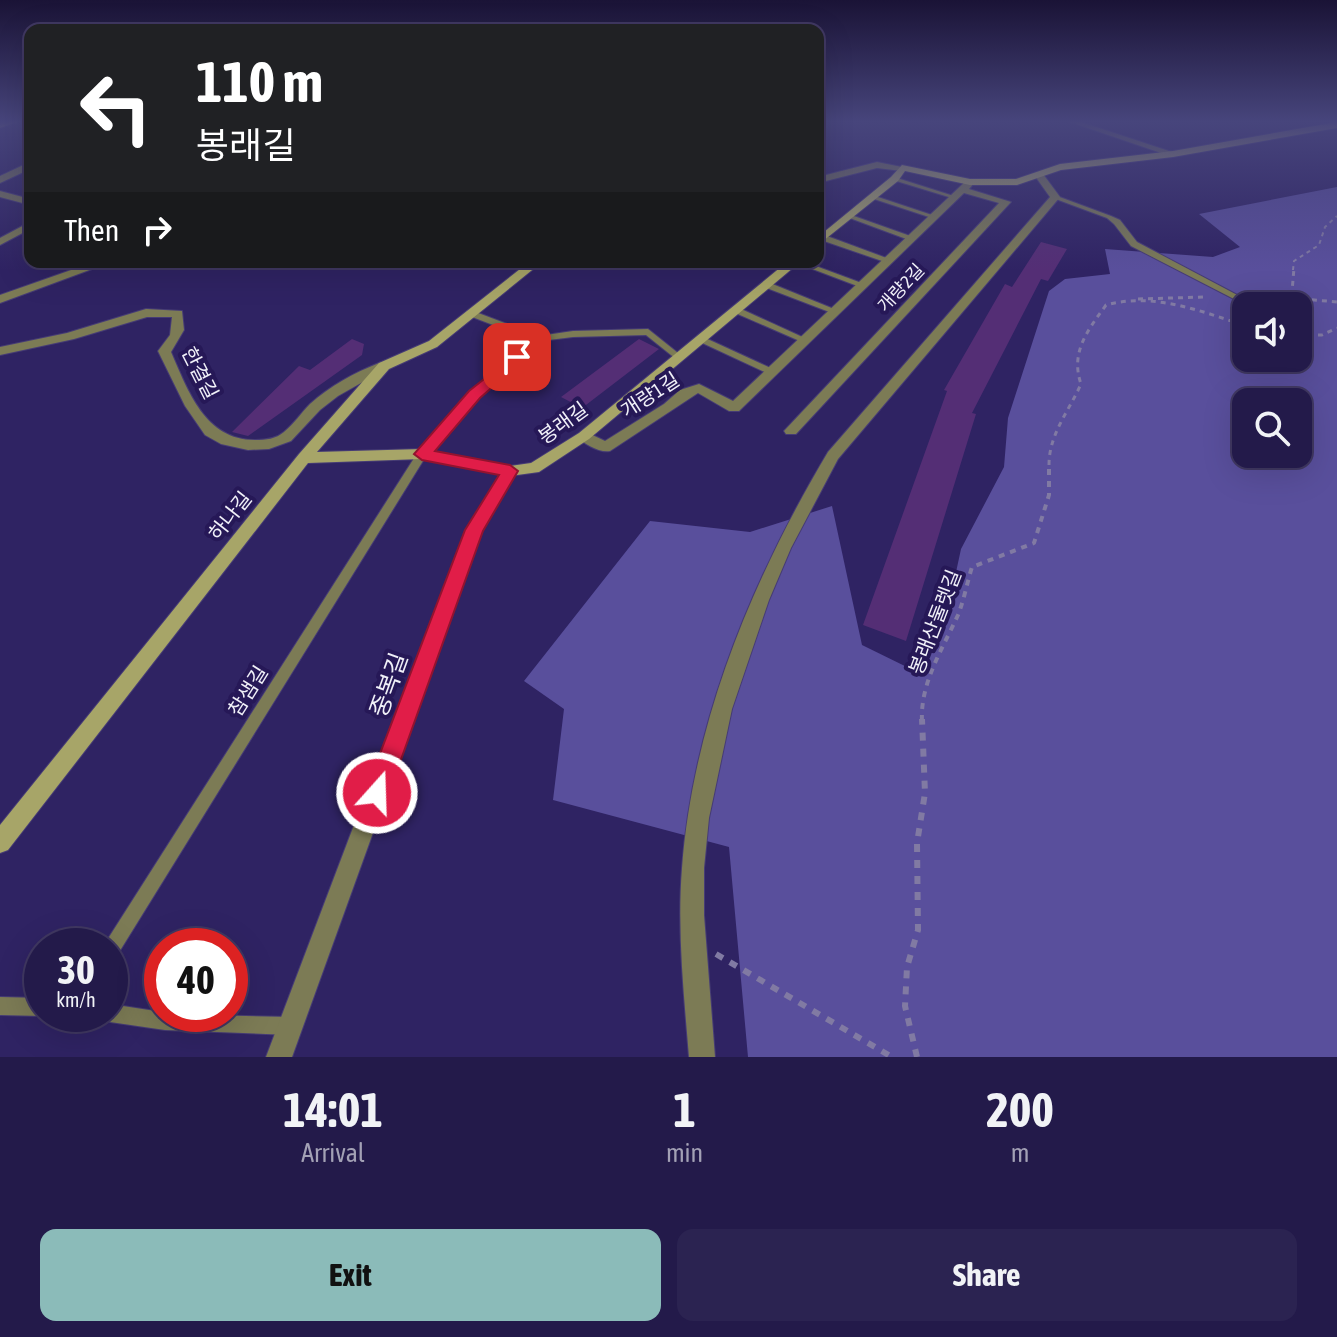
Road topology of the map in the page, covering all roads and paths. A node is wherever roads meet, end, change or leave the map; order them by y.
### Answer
1 (852, 171) edge
2 (900, 171) edge
3 (911, 171) edge
4 (1050, 171) edge
5 (1040, 176) junction
6 (824, 178) edge
7 (895, 179) junction
8 (962, 190) junction
9 (0, 194) edge
10 (873, 197) junction
11 (1055, 197) junction
12 (24, 200) edge
13 (849, 216) junction
14 (1337, 216) edge
15 (934, 217) junction
16 (24, 228) edge
17 (824, 237) edge
18 (912, 238) junction
19 (824, 241) edge
20 (0, 242) edge
21 (888, 260) junction
22 (88, 268) edge
23 (528, 268) edge
24 (788, 268) edge
25 (813, 268) edge
26 (767, 285) junction
27 (863, 285) junction
28 (1292, 292) edge
29 (1232, 294) edge
30 (1232, 297) edge
31 (0, 299) edge
32 (1136, 300) junction
33 (1312, 300) edge
34 (1337, 302) edge
35 (736, 310) junction
36 (835, 311) junction
37 (470, 313) junction
38 (1232, 322) edge
39 (1337, 328) edge
40 (1312, 335) edge
41 (538, 339) junction
42 (701, 339) junction
43 (805, 340) junction
44 (0, 351) edge
45 (679, 357) junction
46 (384, 366) junction
47 (772, 372) junction
48 (791, 431) dead end
49 (584, 436) junction
50 (422, 454) junction
51 (304, 458) junction
52 (510, 471) junction
53 (0, 842) edge
54 (124, 928) edge
55 (693, 951) junction
56 (0, 1006) edge
57 (24, 1007) edge
58 (128, 1016) edge
59 (291, 1026) junction
60 (279, 1057) edge
61 (702, 1057) edge
62 (892, 1057) edge
63 (917, 1057) edge

1 - 6 street
2 - 7 main road
3 - 8 main road
4 - 5 main road
5 - 8 main road
5 - 11 street
7 - 8 lane
7 - 10 main road
8 - 15 street, 개량1길
8 - 48 street, 개량2길
9 - 12 street
10 - 13 main road
10 - 15 lane
11 - 29 lane
11 - 55 street
13 - 17 main road
13 - 18 lane
14 - 28 path
15 - 18 street, 개량1길
16 - 20 street
18 - 21 street, 개량1길
19 - 21 lane
21 - 27 street, 개량1길
22 - 31 street
23 - 37 main road, 하나길
24 - 26 main road, 봉래길
25 - 27 lane
26 - 35 main road, 봉래길
26 - 36 lane
27 - 36 street, 개량1길
30 - 32 path
32 - 38 path
32 - 63 path, 봉래산둘렛길
33 - 34 path
35 - 42 main road, 봉래길
35 - 43 lane
36 - 43 street, 개량1길
37 - 41 lane
37 - 46 main road, 하나길
39 - 40 path
41 - 45 lane
41 - 50 lane, 참샘길
42 - 45 main road, 봉래길
42 - 47 lane
43 - 47 street, 개량1길
44 - 46 street, 한결길
45 - 49 main road, 봉래길
46 - 51 main road, 하나길
47 - 49 street, 개량1길
49 - 52 main road, 봉래길
50 - 51 main road, 봉래길
50 - 52 main road, 봉래길
50 - 54 lane, 참샘길
51 - 53 main road, 하나길
52 - 59 street, 중복길
55 - 61 street
55 - 62 path
56 - 57 lane
58 - 59 lane
59 - 60 street, 중복길

